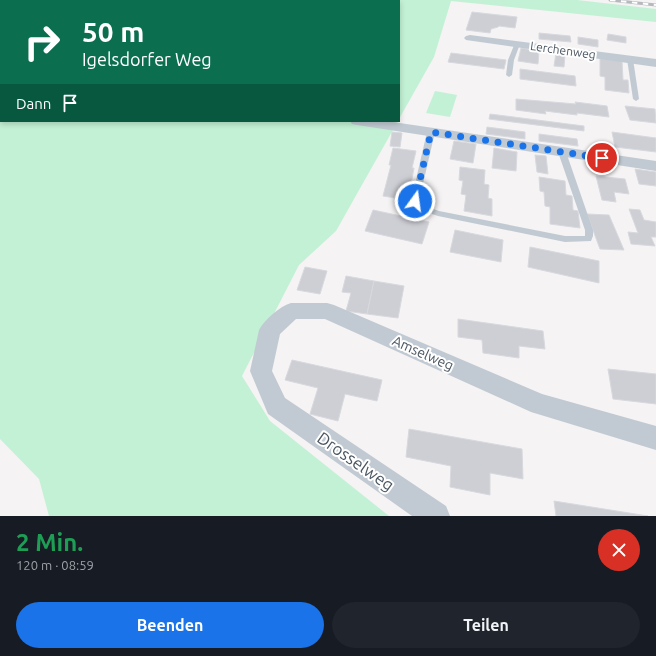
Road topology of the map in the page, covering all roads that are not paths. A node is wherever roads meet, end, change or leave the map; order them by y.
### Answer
1 (470, 38) dead end
2 (517, 44) junction
3 (630, 59) junction
4 (656, 63) edge
5 (509, 75) dead end
6 (636, 99) dead end
7 (364, 122) edge
8 (431, 132) junction
9 (562, 152) junction
10 (656, 166) edge
11 (276, 406) joint
12 (656, 438) edge
13 (436, 516) edge

1 - 2 street, Lerchenweg
2 - 3 street, Lerchenweg
2 - 5 lane
3 - 4 street, Lerchenweg
3 - 6 lane
7 - 8 street
8 - 9 street
8 - 9 lane
9 - 10 street
11 - 12 street, Amselweg
11 - 13 street, Drosselweg

